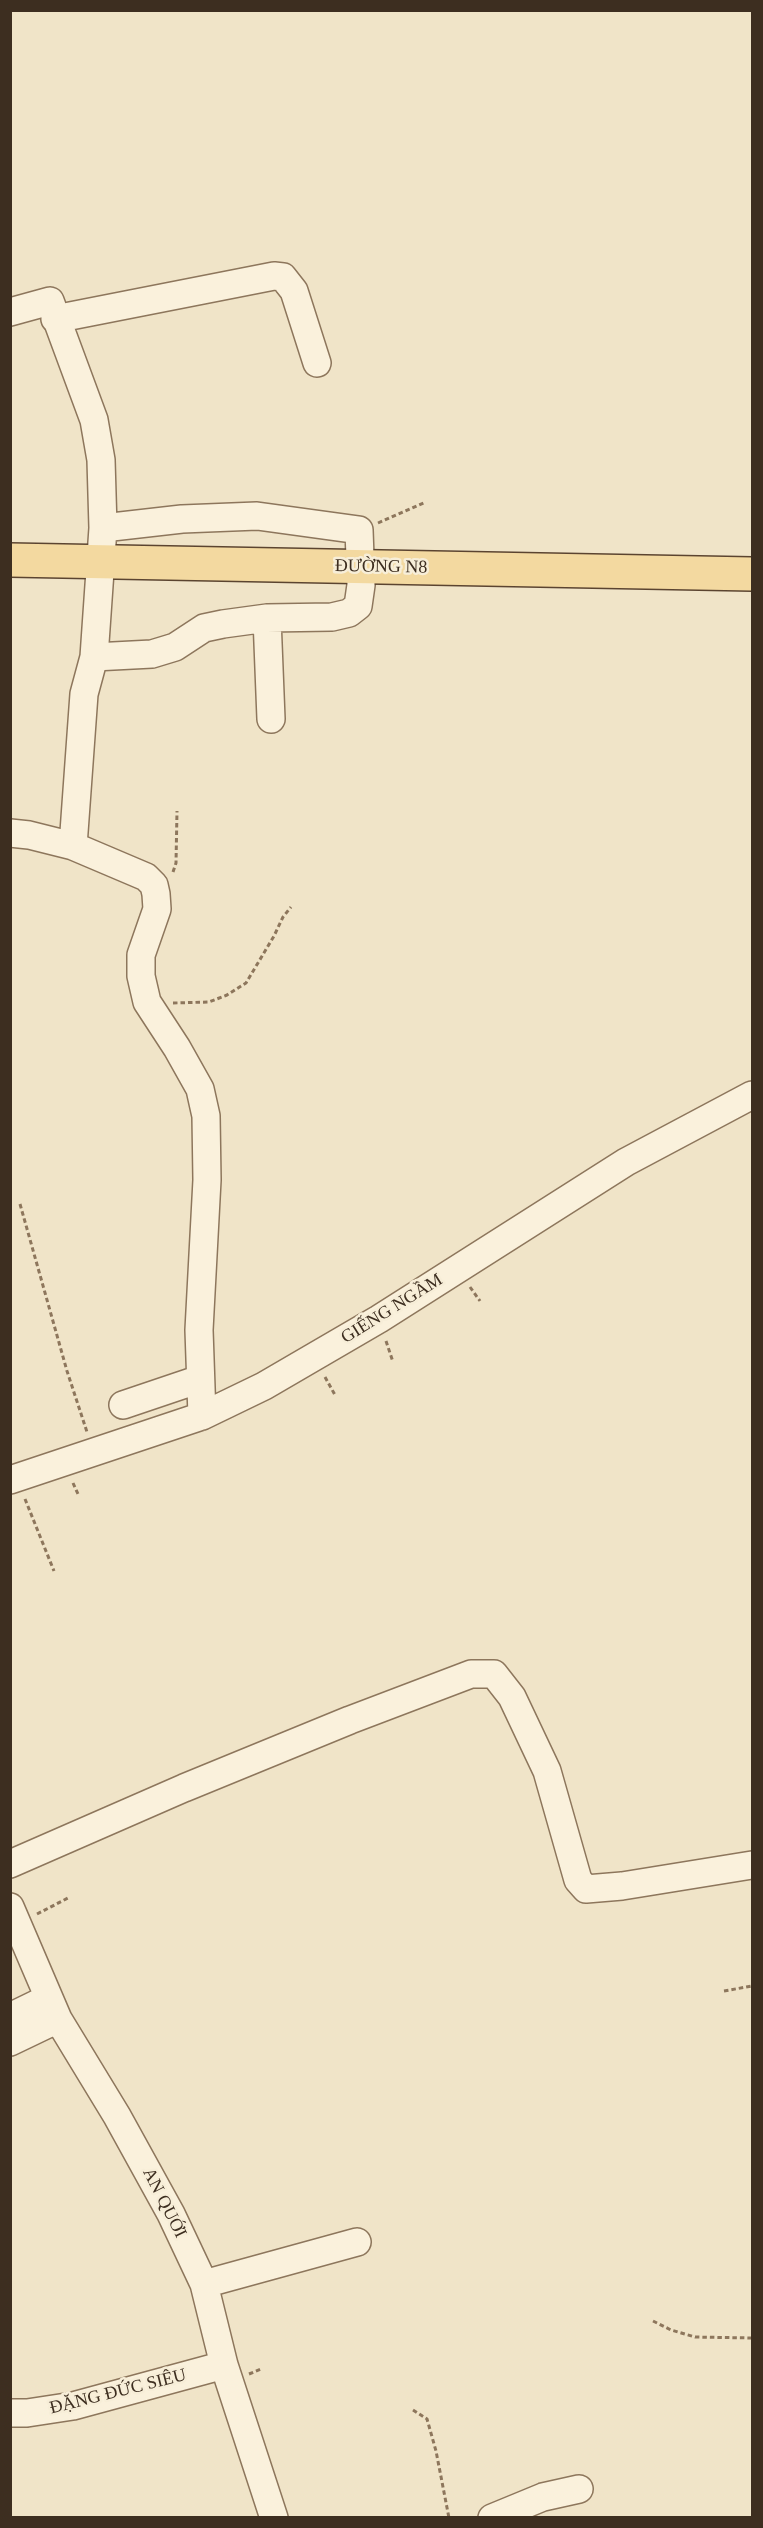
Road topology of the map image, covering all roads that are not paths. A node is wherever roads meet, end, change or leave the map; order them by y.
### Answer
1 (10, 312) edge
2 (55, 319) junction
3 (317, 363) dead end
4 (103, 528) junction
5 (10, 560) edge
6 (101, 562) junction
7 (360, 567) junction
8 (753, 574) edge
9 (267, 618) junction
10 (94, 657) junction
11 (271, 719) dead end
12 (10, 833) edge
13 (73, 846) junction
14 (753, 1095) edge
15 (200, 1379) junction
16 (123, 1405) dead end
17 (202, 1416) junction
18 (14, 1479) edge
19 (10, 1864) edge
20 (753, 1865) edge
21 (14, 1916) edge
22 (54, 2008) junction
23 (10, 2018) edge
24 (10, 2042) edge
25 (357, 2242) dead end
26 (204, 2284) junction
27 (224, 2365) junction
28 (10, 2413) edge
29 (579, 2488) dead end
30 (498, 2516) edge
31 (274, 2517) edge

1 - 2 street
2 - 3 street
2 - 4 street
4 - 6 street
4 - 7 street
5 - 6 main road, ĐƯỜNG N8
6 - 7 main road, ĐƯỜNG N8
6 - 10 street
7 - 8 main road, ĐƯỜNG N8
7 - 9 street
9 - 10 street
9 - 11 street
10 - 13 street
12 - 13 street
13 - 15 street
14 - 17 street, GIẾNG NGẦM
15 - 16 street
15 - 17 street
17 - 18 street, GIẾNG NGẦM
19 - 20 street
21 - 22 street, AN QUỚI
22 - 23 street
22 - 24 street
22 - 26 street, AN QUỚI
25 - 26 street
26 - 27 street, AN QUỚI
27 - 28 street, ĐẶNG ĐỨC SIÊU
27 - 31 street, AN QUỚI
29 - 30 street

